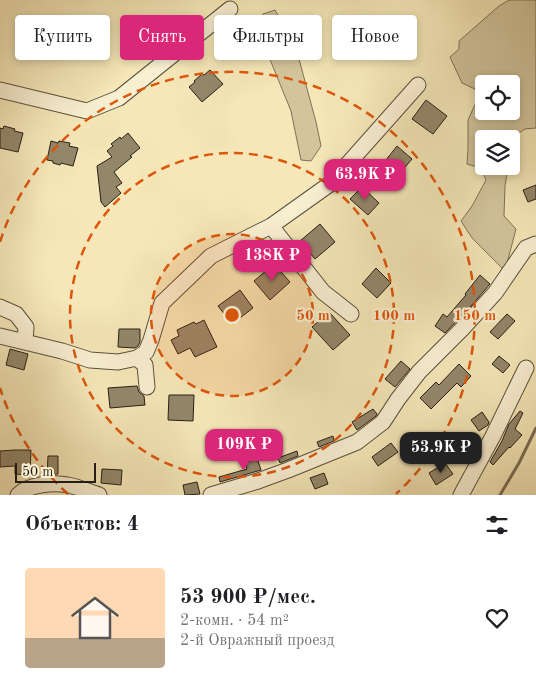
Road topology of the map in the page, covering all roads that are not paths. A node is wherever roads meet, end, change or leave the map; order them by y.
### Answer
1 (230, 9) dead end
2 (418, 85) dead end
3 (0, 90) edge
4 (270, 226) junction
5 (536, 244) edge
6 (0, 308) edge
7 (351, 314) dead end
8 (0, 336) edge
9 (25, 342) junction
10 (137, 358) junction
11 (526, 368) dead end
12 (148, 387) dead end
13 (18, 495) edge
14 (100, 495) edge
15 (211, 495) edge
16 (461, 495) edge

1 - 3 street
2 - 4 street
4 - 7 street
4 - 10 street
5 - 15 street
6 - 9 street
8 - 9 street
9 - 10 street
10 - 12 street
11 - 16 street
13 - 14 street

